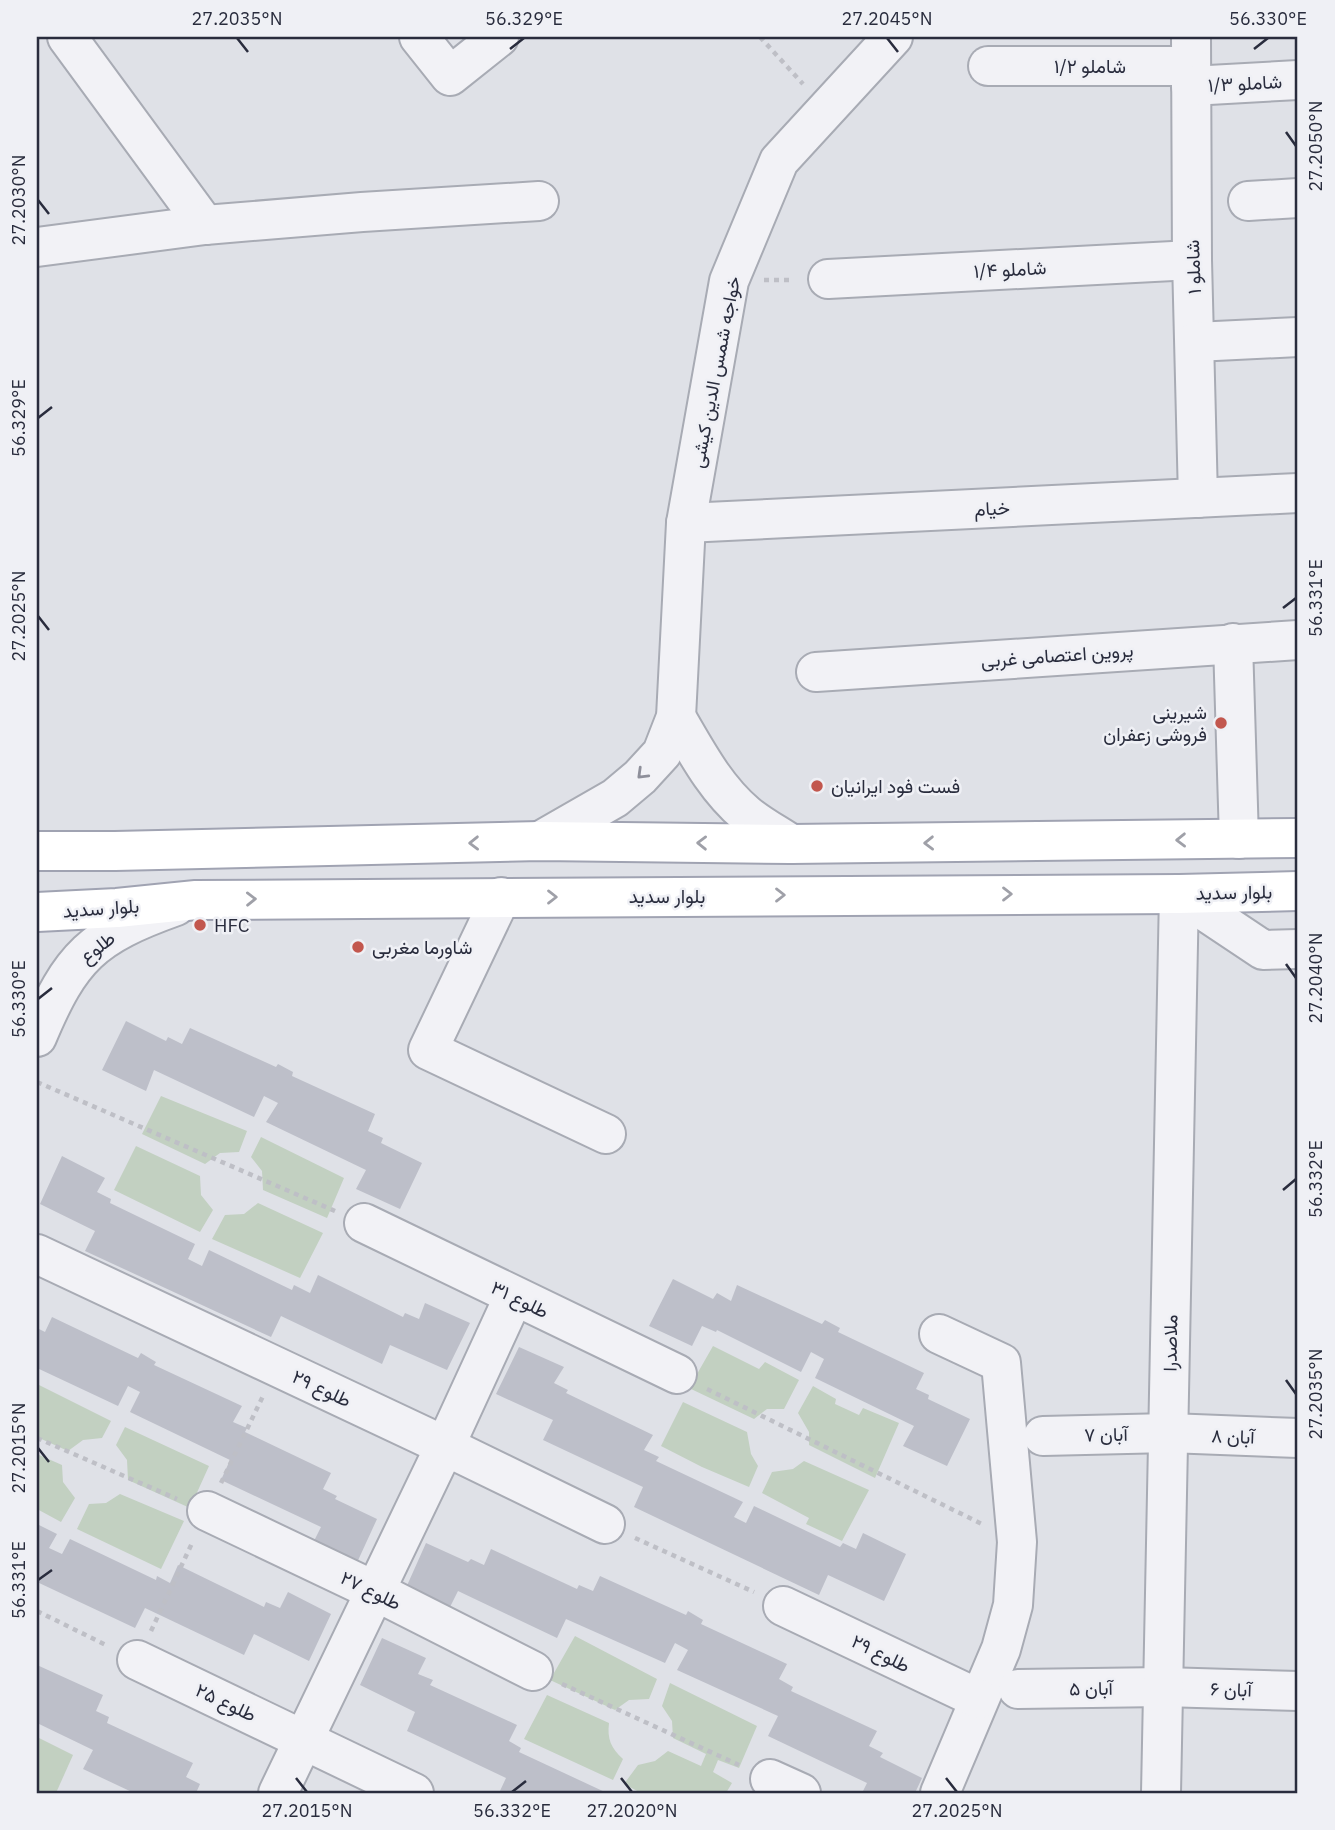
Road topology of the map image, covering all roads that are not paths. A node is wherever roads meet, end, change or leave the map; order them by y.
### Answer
1 (66, 37) edge
2 (419, 37) edge
3 (499, 37) edge
4 (893, 37) edge
5 (1191, 63) edge
6 (988, 66) dead end
7 (1298, 80) edge
8 (1298, 198) edge
9 (539, 201) dead end
10 (1248, 201) dead end
11 (205, 225) junction
12 (37, 247) edge
13 (1192, 260) junction
14 (828, 279) road end
15 (1298, 337) edge
16 (1195, 342) junction
17 (1298, 493) edge
18 (1198, 498) junction
19 (687, 523) junction
20 (1298, 640) edge
21 (1233, 643) junction
22 (816, 672) dead end
23 (676, 717) junction
24 (1298, 838) edge
25 (1239, 839) junction
26 (540, 841) junction
27 (791, 844) junction
28 (37, 851) edge
29 (1298, 891) edge
30 (1179, 894) junction
31 (501, 897) junction
32 (196, 900) junction
33 (37, 912) edge
34 (1298, 949) edge
35 (37, 1037) edge
36 (606, 1134) dead end
37 (364, 1223) road end
38 (37, 1254) edge
39 (514, 1296) junction
40 (939, 1334) dead end
41 (677, 1374) road end
42 (1168, 1433) junction
43 (1043, 1436) dead end
44 (1298, 1438) edge
45 (445, 1446) junction
46 (207, 1511) road end
47 (605, 1524) road end
48 (375, 1591) junction
49 (783, 1606) road end
50 (137, 1660) road end
51 (533, 1671) road end
52 (1164, 1687) junction
53 (1018, 1689) dead end
54 (1298, 1690) edge
55 (979, 1699) junction
56 (304, 1739) junction
57 (278, 1793) edge
58 (414, 1793) edge
59 (940, 1793) edge
60 (1161, 1793) edge

1 - 11 street
2 - 3 street
4 - 19 street, خواجه شمس الدين كيشی
5 - 6 street, شاملو ۱/۲
5 - 7 street, شاملو ۱/۳
5 - 13 street, شاملو ۱
8 - 10 street
9 - 11 street
11 - 12 street
13 - 14 street, شاملو ۱/۴
13 - 16 street, شاملو ۱
15 - 16 street
16 - 18 street, شاملو ۱
17 - 18 street, خیام
18 - 19 street, خیام
19 - 23 street, خواجه شمس الدين كيشی
20 - 21 street, پروین اعتصامی غربی
21 - 22 street, پروین اعتصامی غربی
21 - 25 street
23 -> 26 street, خواجه شمس الدين كيشی
23 - 27 street
24 - 25 main road
25 -> 27 main road
27 -> 26 main road
26 -> 28 main road
29 - 30 main road, بلوار سدید
31 -> 30 main road, بلوار سدید
30 - 34 street
30 - 42 street, ملاصدرا
32 -> 31 main road, بلوار سدید
31 - 36 street
32 - 33 main road, بلوار سدید
32 - 35 street, طلوع
37 - 39 street, طلوع ۳۱
38 - 45 street, طلوع ۲۹
39 - 41 street, طلوع ۳۱
39 - 45 street
40 - 55 street
42 - 43 street, آبان ۷
42 - 44 street, آبان ۸
42 - 52 street, ملاصدرا
45 - 47 street, طلوع ۲۹
45 - 48 street
46 - 48 street, طلوع ۲۷
48 - 51 street, طلوع ۲۷
48 - 56 street
49 - 55 street, طلوع ۲۹
50 - 56 street, طلوع ۲۵
52 - 53 street, آبان ۵
52 - 54 street, آبان ۶
52 - 60 street, ملاصدرا
55 - 59 street
56 - 57 street
56 - 58 street, طلوع ۲۵

